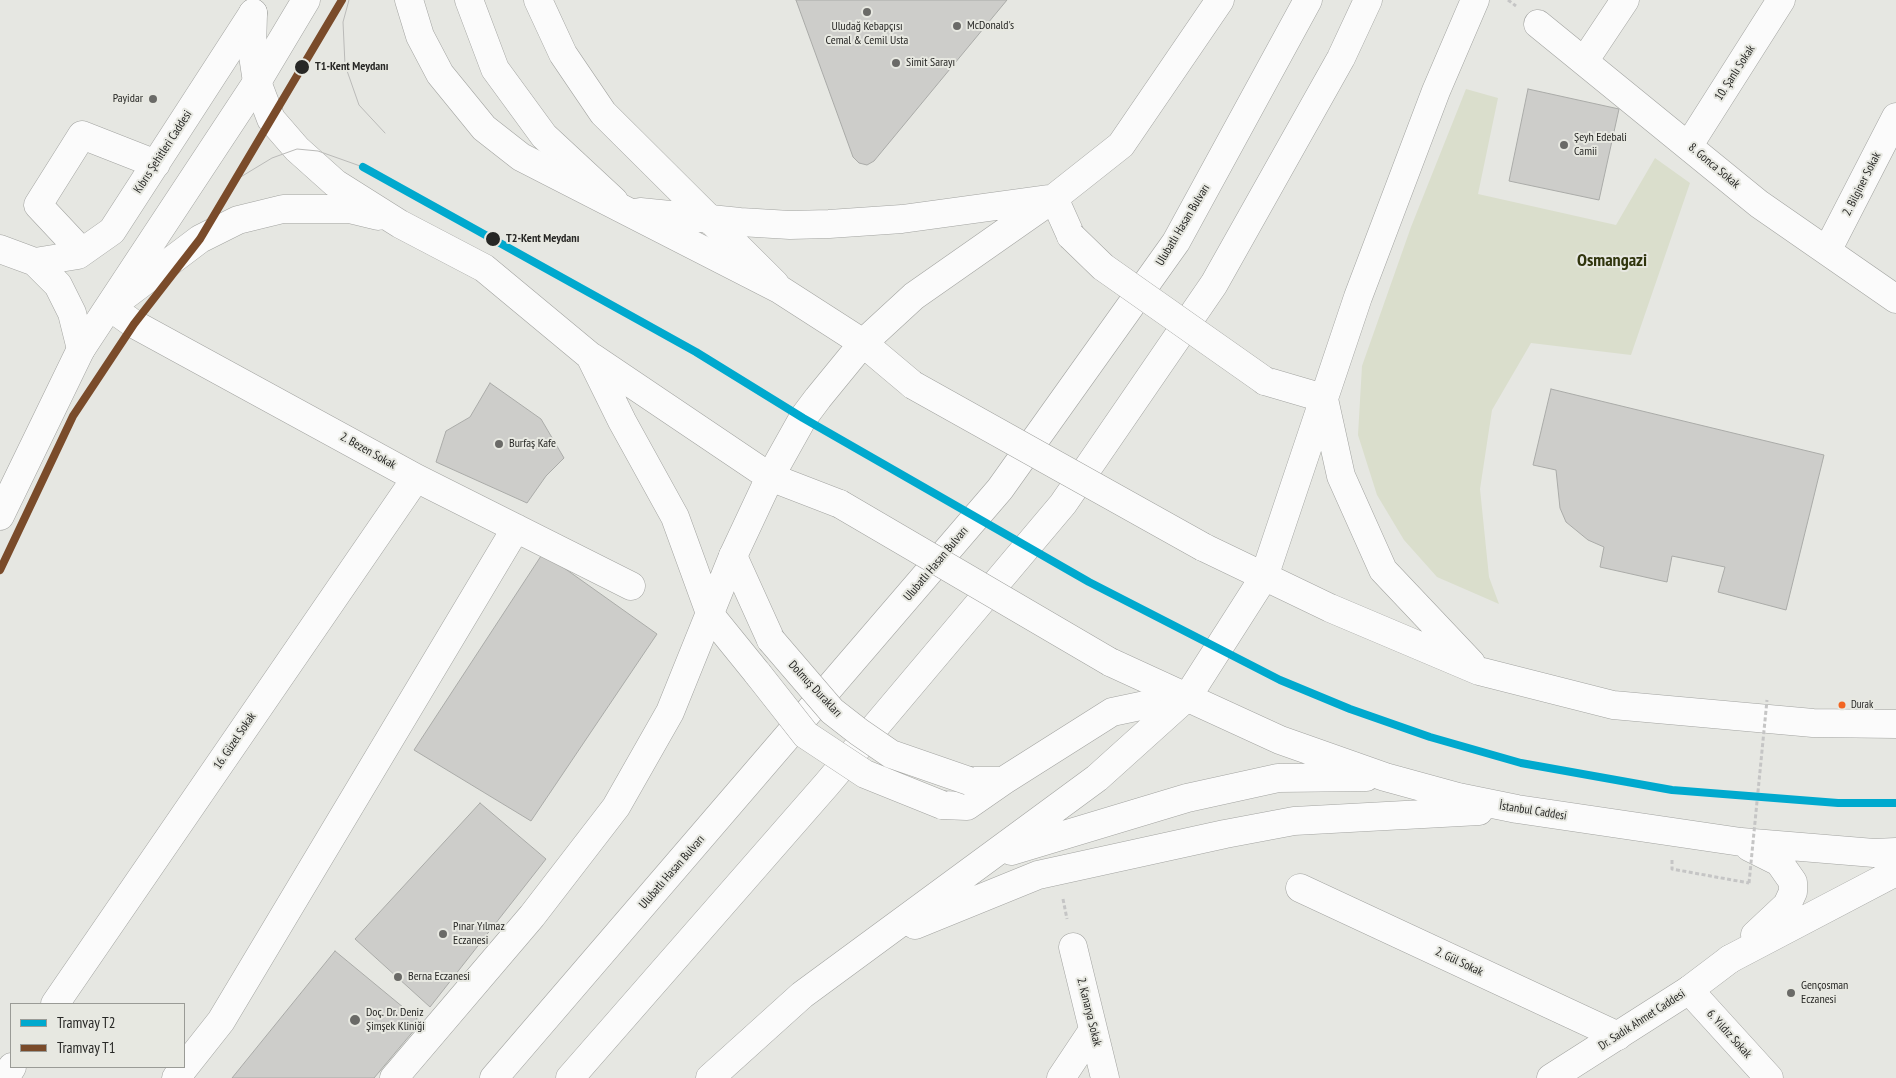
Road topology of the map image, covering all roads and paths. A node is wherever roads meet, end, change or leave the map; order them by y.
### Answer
1 (306, 0) edge
2 (409, 0) edge
3 (469, 0) edge
4 (538, 0) edge
5 (1220, 0) edge
6 (1308, 0) edge
7 (1368, 0) edge
8 (1475, 0) edge
9 (1626, 0) edge
10 (1782, 0) edge
11 (256, 7) edge
12 (1538, 24) dead end
13 (1585, 60) junction
14 (257, 82) junction
15 (1896, 118) edge
16 (1689, 146) junction
17 (156, 164) junction
18 (1054, 198) junction
19 (624, 210) junction
20 (709, 218) junction
21 (400, 224) junction
22 (0, 249) edge
23 (1827, 251) junction
24 (82, 252) junction
25 (35, 262) junction
26 (779, 288) junction
27 (1896, 299) edge
28 (110, 307) junction
29 (863, 343) junction
30 (81, 349) junction
31 (590, 356) junction
32 (1324, 398) junction
33 (770, 477) junction
34 (416, 478) junction
35 (0, 516) edge
36 (516, 528) junction
37 (733, 556) junction
38 (1264, 577) junction
39 (631, 586) dead end
40 (711, 616) junction
41 (1479, 671) junction
42 (1188, 696) junction
43 (1767, 700) dead end
44 (1896, 724) edge
45 (1385, 777) junction
46 (1004, 781) junction
47 (1517, 810) junction
48 (1741, 842) junction
49 (1896, 852) edge
50 (995, 855) junction
51 (1672, 869) dead end
52 (1896, 872) edge
53 (1300, 888) dead end
54 (872, 942) junction
55 (1073, 947) dead end
56 (1730, 959) junction
57 (1689, 990) junction
58 (56, 1003) edge
59 (1093, 1030) junction
60 (1618, 1036) junction
61 (185, 1067) edge
62 (184, 1068) edge
63 (176, 1078) edge
64 (394, 1078) edge
65 (494, 1078) edge
66 (570, 1078) edge
67 (710, 1078) edge
68 (1061, 1078) edge
69 (1105, 1078) edge
70 (1551, 1078) edge
71 (1769, 1078) edge

1 - 14 main road
2 - 19 main road
3 - 19 main road
4 - 20 main road
5 - 18 main road
6 - 65 main road, Ulubatlı Hasan Bulvarı
7 - 66 main road
8 - 32 main road
9 - 13 main road
10 - 16 main road, 10. Şanlı Sokak
11 - 14 main road
11 - 17 main road, Kıbrıs Şehitleri Caddesi
12 - 13 main road, 8. Gonca Sokak
13 - 16 main road, 8. Gonca Sokak
14 - 21 main road
14 - 28 main road
15 - 23 main road, 2. Bilginer Sokak
16 - 23 main road, 8. Gonca Sokak
17 - 24 main road, Kıbrıs Şehitleri Caddesi
17 - 24 main road
18 - 20 main road
18 - 29 main road
18 - 32 main road, bridge
19 - 20 main road
19 - 26 main road
20 - 26 main road
21 - 28 main road
21 - 31 main road, İstanbul Caddesi
22 - 25 main road
23 - 27 main road, 8. Gonca Sokak
24 - 25 main road, Kıbrıs Şehitleri Caddesi
25 - 30 main road
26 - 29 main road
28 - 30 main road
28 - 34 main road, 2. Bezen Sokak
29 - 33 main road
29 - 38 main road, bridge
30 - 35 main road
31 - 33 main road, İstanbul Caddesi
31 - 40 main road
32 - 38 main road
32 - 41 main road
33 - 37 main road
33 - 42 main road, İstanbul Caddesi, bridge
34 - 36 main road, 2. Bezen Sokak
34 - 58 main road, 16. Güzel Sokak
36 - 39 main road, 2. Bezen Sokak
36 - 61 main road
37 - 40 main road
37 - 46 main road, Dolmuş Durakları, bridge
38 - 41 main road
38 - 42 main road
40 - 46 main road, bridge
40 - 64 main road
41 - 44 main road
42 - 45 main road, İstanbul Caddesi
42 - 46 main road
42 - 50 main road
43 - 51 path, bridge
45 - 47 main road, İstanbul Caddesi
45 - 50 main road
47 - 48 main road, İstanbul Caddesi
47 - 54 main road
48 - 49 main road, İstanbul Caddesi
48 - 56 main road
50 - 54 main road
52 - 56 main road
53 - 60 main road, 2. Gül Sokak
54 - 67 main road
55 - 59 main road, 2. Kanarya Sokak
56 - 57 main road, Dr. Sadık Ahmet Caddesi
57 - 60 main road, Dr. Sadık Ahmet Caddesi
57 - 71 main road, 6. Yıldız Sokak
59 - 68 main road
59 - 69 main road, 2. Kanarya Sokak
60 - 70 main road, Dr. Sadık Ahmet Caddesi
62 - 63 main road

